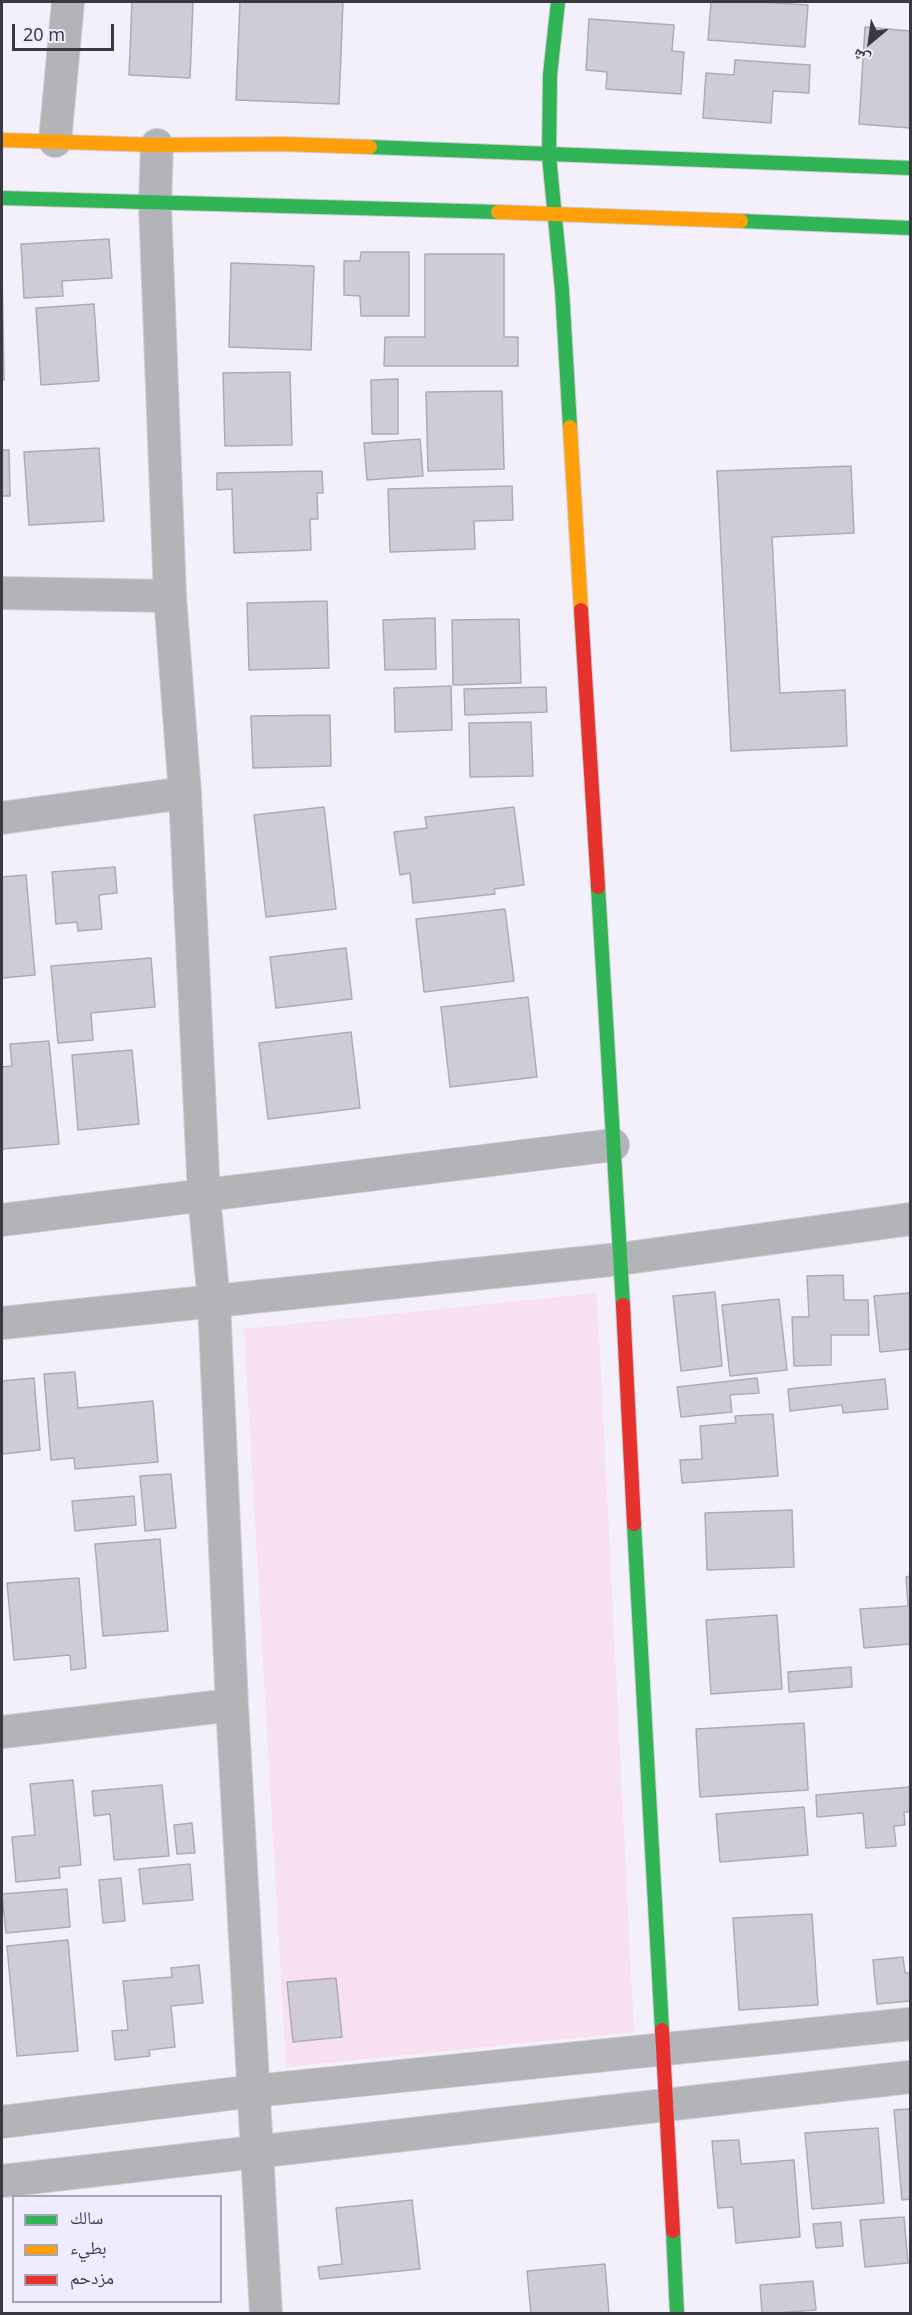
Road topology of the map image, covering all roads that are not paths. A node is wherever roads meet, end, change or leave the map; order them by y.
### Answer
1 (68, 2) edge
2 (558, 2) edge
3 (2, 140) edge
4 (55, 141) junction
5 (157, 145) junction
6 (549, 156) junction
7 (910, 168) edge
8 (2, 198) edge
9 (155, 204) junction
10 (555, 214) junction
11 (910, 228) edge
12 (2, 592) edge
13 (170, 596) junction
14 (185, 793) junction
15 (2, 818) edge
16 (613, 1145) junction
17 (204, 1196) junction
18 (910, 1219) edge
19 (2, 1220) edge
20 (620, 1259) junction
21 (214, 1302) junction
22 (2, 1323) edge
23 (232, 1706) junction
24 (2, 1732) edge
25 (910, 2024) edge
26 (662, 2050) junction
27 (910, 2077) edge
28 (254, 2091) junction
29 (665, 2104) junction
30 (2, 2122) edge
31 (258, 2151) junction
32 (2, 2181) edge
33 (266, 2313) edge
34 (677, 2313) edge

1 - 4 street
2 - 6 street
3 - 4 street
4 - 5 street
5 - 6 street
5 - 9 street
6 - 7 street
6 - 10 street
8 - 9 street
9 - 10 street
9 - 13 street
10 - 11 street
10 - 16 street
12 - 13 street
13 - 14 street
14 - 15 street
14 - 17 street
16 - 17 street
16 - 20 street
17 - 19 street
17 - 21 street
18 - 20 street
20 - 21 street
20 - 26 street
21 - 22 street
21 - 23 street
23 - 24 street
23 - 28 street
25 - 26 street
26 - 28 street
26 - 29 street
27 - 29 street
28 - 30 street
28 - 31 street
29 - 31 street
29 - 34 street
31 - 32 street
31 - 33 street

